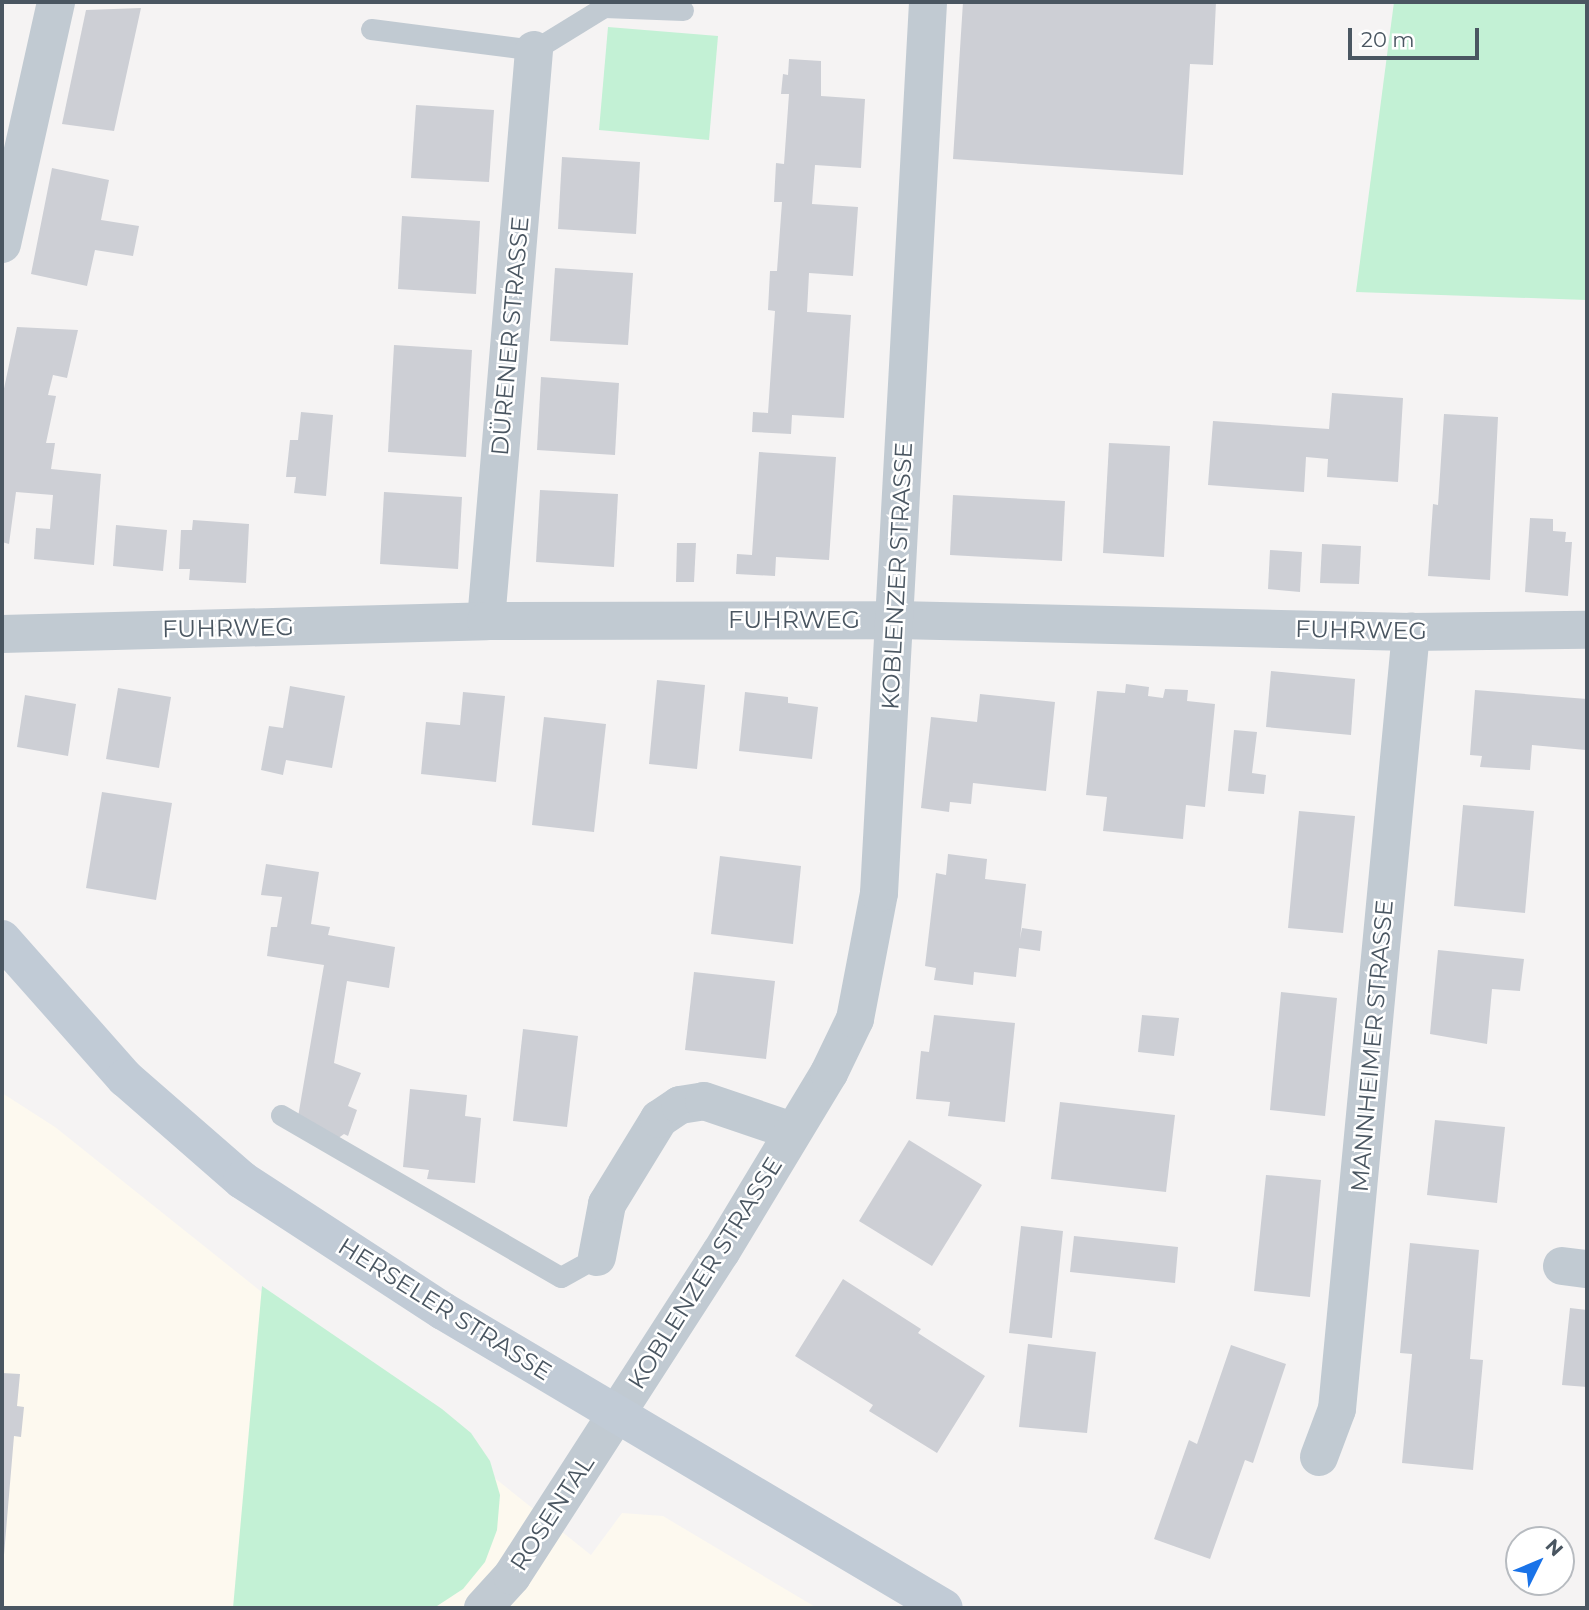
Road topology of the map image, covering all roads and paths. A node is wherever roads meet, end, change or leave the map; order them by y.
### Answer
1 (56, 2) edge
2 (928, 2) edge
3 (683, 10) dead end
4 (371, 29) dead end
5 (534, 50) junction
6 (2, 244) edge
7 (896, 620) junction
8 (486, 621) junction
9 (1587, 630) edge
10 (1411, 632) junction
11 (2, 634) edge
12 (2, 939) edge
13 (281, 1115) dead end
14 (792, 1131) junction
15 (597, 1257) joint
16 (617, 1416) junction
17 (1319, 1457) dead end
18 (483, 1608) edge
19 (944, 1608) edge

1 - 6 street
2 - 7 street, KOBLENZER STRASSE
3 - 5 lane
4 - 5 lane
5 - 8 street, DÜRENER STRASSE
7 - 8 street, FUHRWEG
7 - 10 street, FUHRWEG
7 - 14 street, KOBLENZER STRASSE
8 - 11 street, FUHRWEG
9 - 10 street, FUHRWEG
10 - 17 street, MANNHEIMER STRASSE
12 - 16 main road, HERSELER STRASSE
13 - 15 lane
14 - 15 street, KOBLENZER STRASSE
14 - 16 street, KOBLENZER STRASSE
16 - 18 street, ROSENTAL
16 - 19 main road, HERSELER STRASSE

